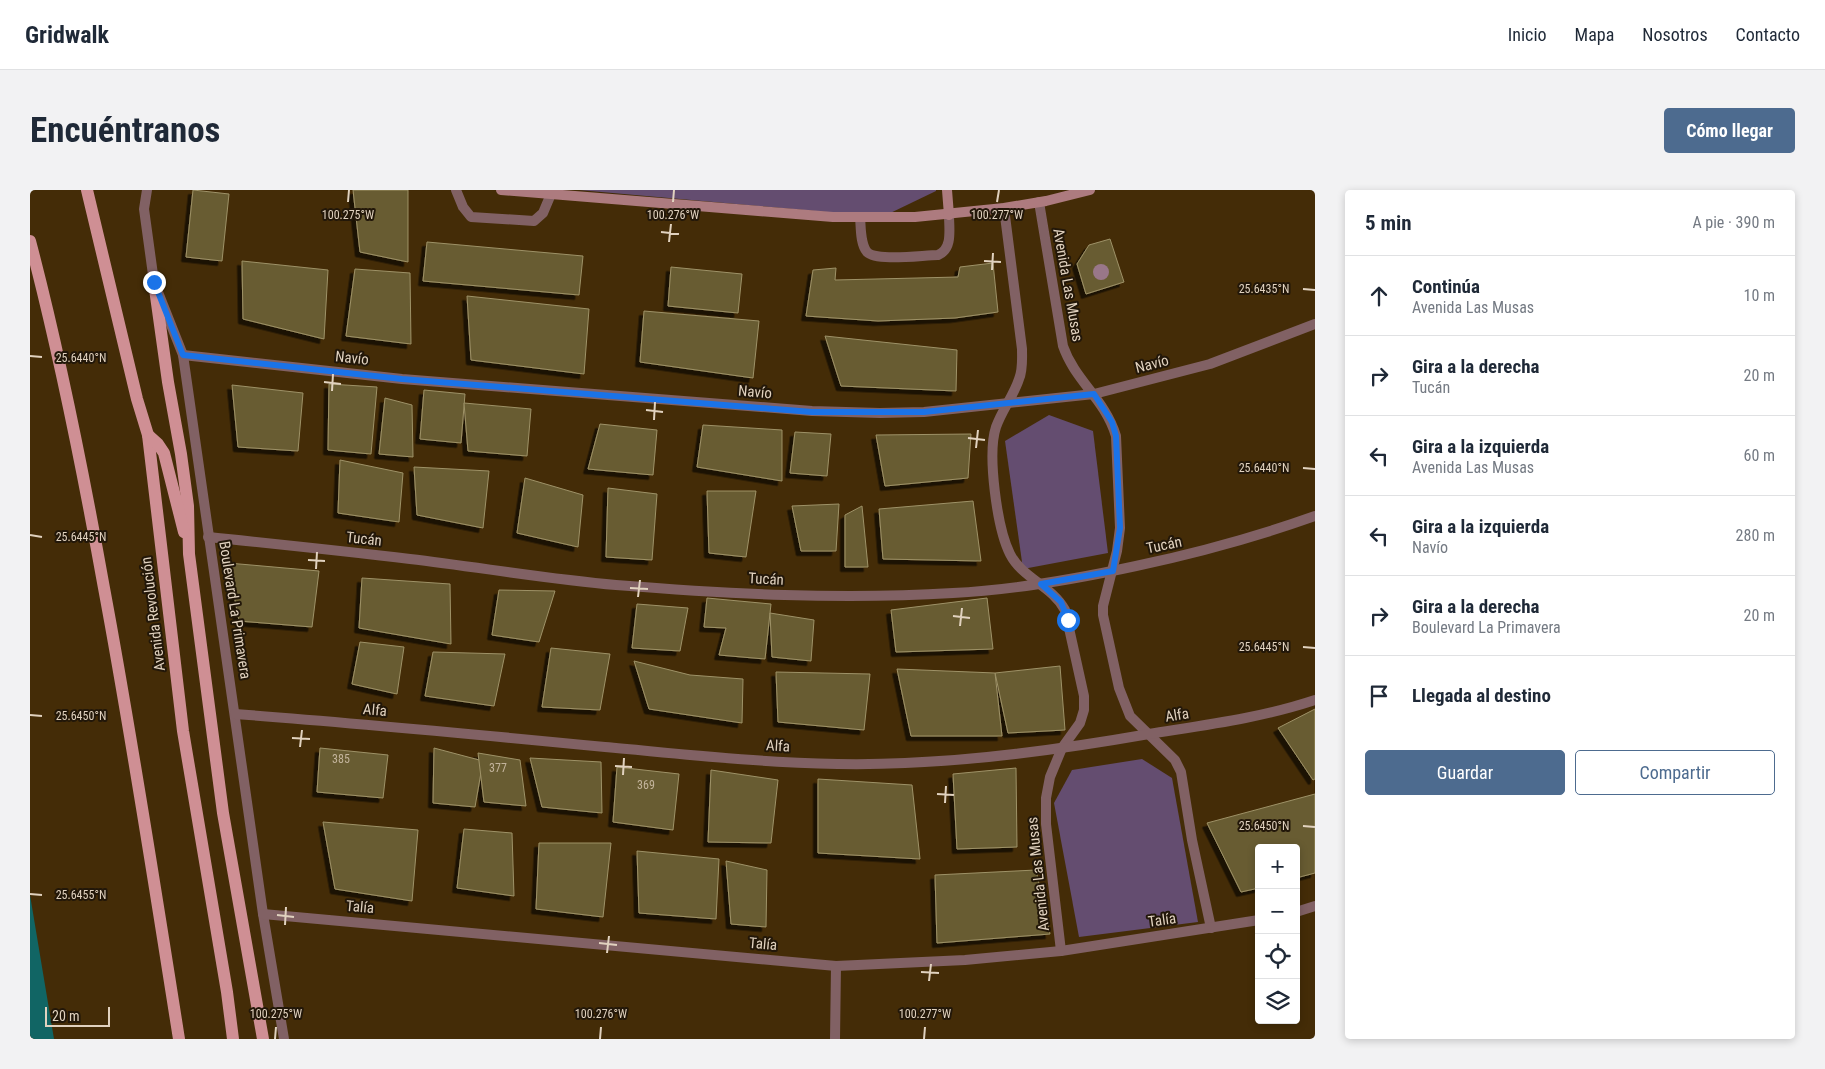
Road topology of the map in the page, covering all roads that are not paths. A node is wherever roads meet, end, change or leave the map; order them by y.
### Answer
1 (87, 190) edge
2 (146, 190) edge
3 (456, 190) edge
4 (501, 190) edge
5 (947, 190) edge
6 (1089, 190) edge
7 (551, 194) junction
8 (1039, 202) junction
9 (1004, 208) junction
10 (949, 215) junction
11 (860, 217) junction
12 (30, 241) edge
13 (154, 282) junction
14 (1315, 324) edge
15 (183, 355) junction
16 (1094, 394) junction
17 (1006, 404) junction
18 (148, 435) junction
19 (1315, 516) edge
20 (208, 537) junction
21 (189, 554) junction
22 (1113, 571) junction
23 (1041, 584) junction
24 (1315, 700) edge
25 (235, 714) junction
26 (1148, 735) junction
27 (1062, 748) junction
28 (1315, 906) edge
29 (1300, 911) edge
30 (263, 914) junction
31 (1255, 921) edge
32 (1211, 928) junction
33 (1061, 951) junction
34 (836, 966) junction
35 (179, 1039) edge
36 (233, 1039) edge
37 (262, 1039) edge
38 (284, 1039) edge
39 (835, 1039) edge

1 - 18 main road, Avenida Revolución
2 - 13 street, Boulevard La Primavera
3 - 7 street
4 - 7 main road
5 - 10 main road
6 - 8 main road
7 - 11 main road
8 - 9 main road
8 - 16 street, Avenida Las Musas
9 - 10 main road
9 - 17 street, Avenida Las Musas
10 - 11 main road
10 - 11 street
12 - 35 main road
13 - 15 street, Boulevard La Primavera
13 - 21 main road
14 - 16 street, Navío
15 - 17 street, Navío
15 - 20 street, Boulevard La Primavera
16 - 17 street, Navío
16 - 22 street, Avenida Las Musas
17 - 23 street, Avenida Las Musas
18 - 21 main road
18 - 36 main road, Avenida Revolución
19 - 22 street, Tucán
20 - 23 street, Tucán
20 - 25 street, Boulevard La Primavera
21 - 37 main road
22 - 23 street, Tucán
22 - 26 street, Avenida Las Musas
23 - 27 street, Avenida Las Musas
24 - 26 street, Alfa
25 - 27 street, Alfa
25 - 30 street, Boulevard La Primavera
26 - 27 street, Alfa
26 - 32 street, Avenida Las Musas
27 - 33 street, Avenida Las Musas
28 - 29 street
30 - 34 street, Talía
30 - 38 street, Boulevard La Primavera
31 - 32 street, Talía
32 - 33 street, Talía
33 - 34 street, Talía
34 - 39 street

